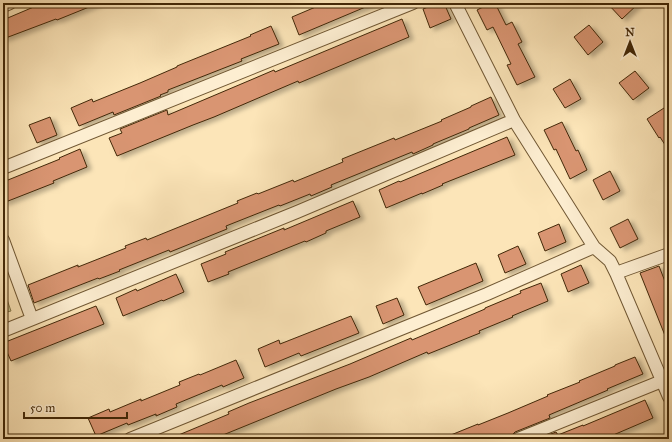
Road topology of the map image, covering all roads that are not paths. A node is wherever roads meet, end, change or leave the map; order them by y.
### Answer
1 (10, 3) edge
2 (413, 3) edge
3 (455, 3) edge
4 (3, 6) edge
5 (514, 120) junction
6 (3, 168) edge
7 (3, 240) edge
8 (594, 247) junction
9 (669, 254) edge
10 (616, 273) junction
11 (32, 319) junction
12 (3, 331) edge
13 (662, 381) junction
14 (669, 397) edge
15 (130, 439) edge
16 (518, 439) edge

1 - 4 street
2 - 6 street
3 - 5 street
5 - 8 street
5 - 11 street
7 - 11 street
8 - 10 street
8 - 15 street
9 - 10 street
10 - 13 street
11 - 12 street
13 - 14 street
13 - 16 street

